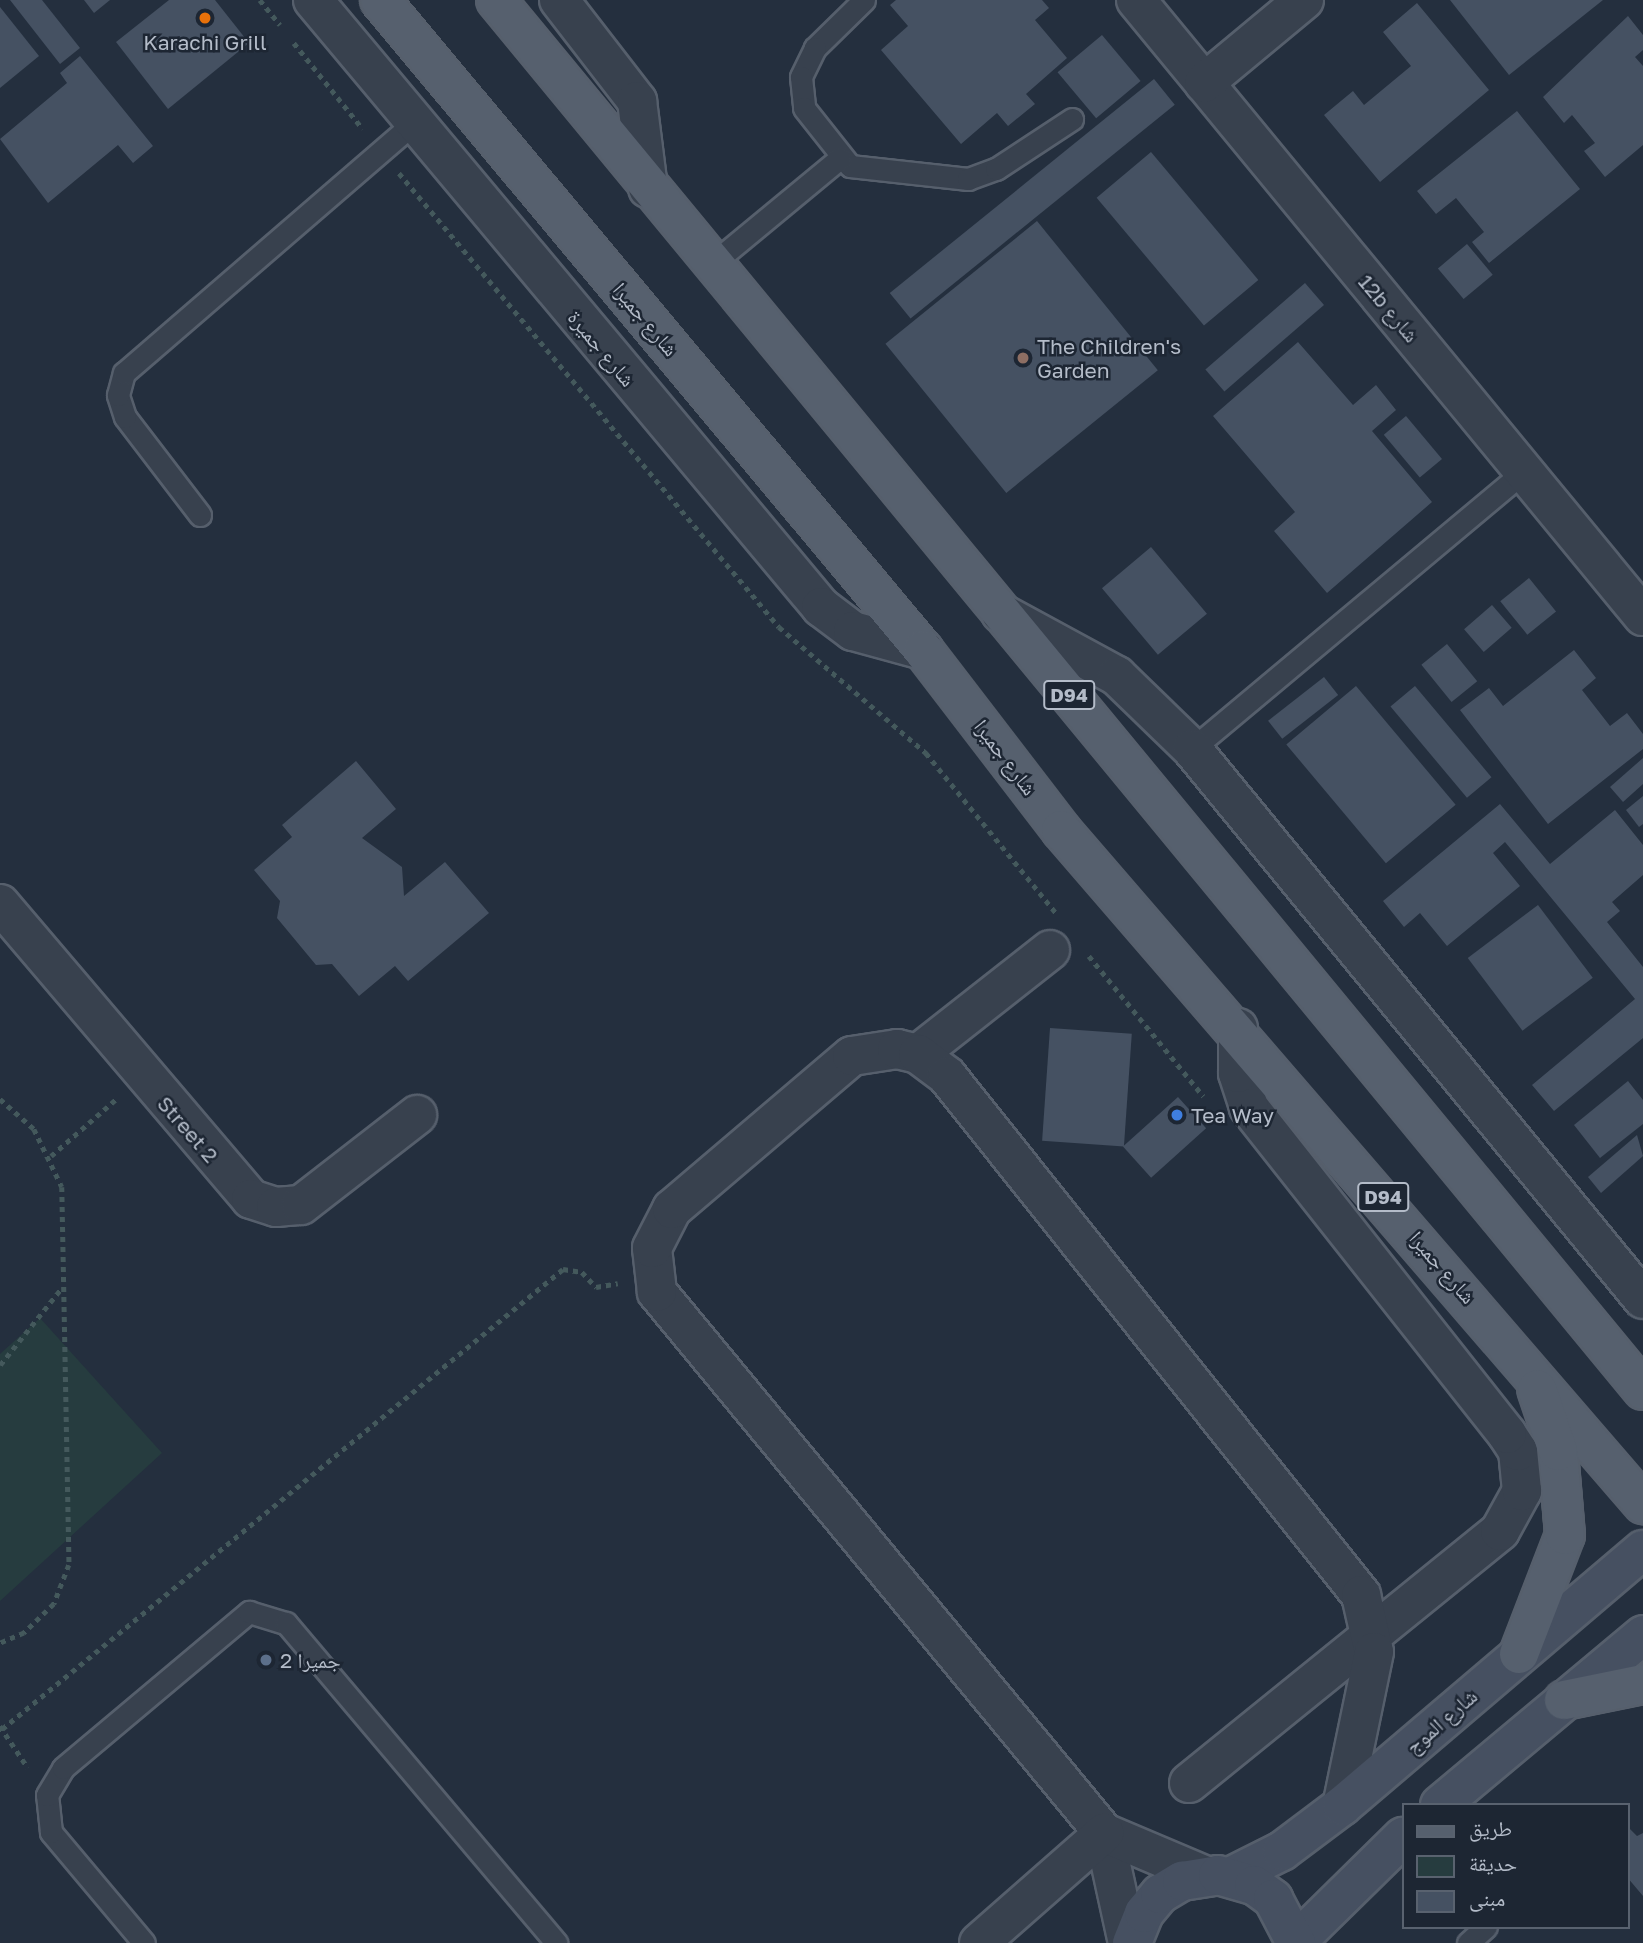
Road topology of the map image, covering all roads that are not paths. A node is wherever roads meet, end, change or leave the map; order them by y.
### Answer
1 (313, 0) edge
2 (380, 0) edge
3 (496, 0) edge
4 (559, 0) edge
5 (864, 0) edge
6 (1136, 0) edge
7 (1304, 0) edge
8 (1204, 83) junction
9 (1072, 119) dead end
10 (412, 124) junction
11 (840, 158) junction
12 (648, 188) junction
13 (712, 264) junction
14 (1524, 471) junction
15 (200, 515) dead end
16 (1001, 613) junction
17 (1643, 616) edge
18 (923, 650) junction
19 (1192, 749) junction
20 (0, 904) edge
21 (1064, 938) road end
22 (1238, 1028) junction
23 (918, 1054) junction
24 (417, 1115) dead end
25 (1643, 1299) edge
26 (1529, 1367) junction
27 (1643, 1390) edge
28 (1643, 1504) edge
29 (1643, 1550) edge
30 (1373, 1628) junction
31 (1643, 1635) edge
32 (1520, 1654) junction
33 (1643, 1684) edge
34 (1564, 1700) junction
35 (1189, 1783) dead end
36 (1454, 1798) edge
37 (1342, 1806) junction
38 (1104, 1833) junction
39 (1402, 1839) edge
40 (1218, 1876) junction
41 (144, 1943) edge
42 (556, 1943) edge
43 (979, 1943) edge
44 (1130, 1943) edge
45 (1296, 1943) edge

1 - 10 street, شارع جميرة
2 - 18 main road, شارع جميرا / D94
3 - 12 main road, D94
4 - 12 street
5 - 11 lane
6 - 8 street, 12b شارع
7 - 8 street
8 - 14 street, 12b شارع
9 - 11 lane
10 - 15 lane
10 - 18 street, شارع جميرة
11 - 13 lane
12 - 13 main road, D94
13 - 16 main road, D94
14 - 17 street, 12b شارع
14 - 19 lane
16 - 19 street
16 - 27 main road, D94
18 - 22 main road, شارع جميرا / D94
19 - 25 street
20 - 24 street, Street 2
21 - 23 street
22 - 26 main road, شارع جميرا / D94
22 - 30 street
23 - 30 street
23 - 38 street
26 - 28 main road, شارع جميرا / D94
26 - 32 main road
29 - 32 street, شارع الموج
30 - 35 street
30 - 37 street
31 - 34 street
32 - 37 street, شارع الموج
33 - 34 main road
34 - 36 street
37 - 40 street, شارع الموج
38 - 40 street
38 - 43 street
38 - 44 street
39 - 45 street
40 - 44 street, شارع الموج
40 - 45 street
41 - 42 lane

